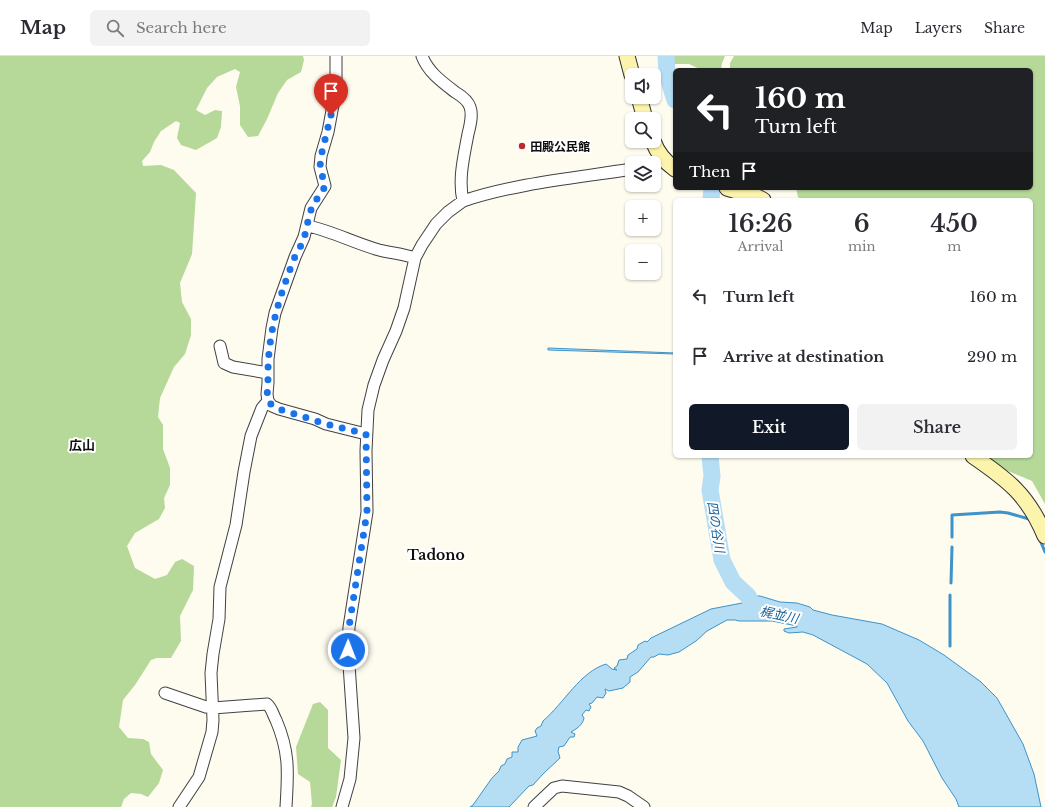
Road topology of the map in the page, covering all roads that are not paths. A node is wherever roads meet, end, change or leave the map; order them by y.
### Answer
1 (336, 56) edge
2 (422, 56) edge
3 (627, 56) edge
4 (630, 68) edge
5 (661, 162) edge
6 (673, 168) edge
7 (625, 170) edge
8 (734, 190) edge
9 (759, 198) edge
10 (463, 201) junction
11 (308, 226) junction
12 (415, 258) junction
13 (220, 346) dead end
14 (268, 373) junction
15 (268, 401) junction
16 (366, 434) junction
17 (976, 458) edge
18 (1045, 536) edge
19 (165, 693) dead end
20 (213, 708) junction
21 (178, 807) edge
22 (286, 807) edge
23 (342, 807) edge
24 (534, 807) edge
25 (644, 807) edge

1 - 11 street
2 - 10 street
3 - 4 main road
5 - 6 main road
7 - 10 street
8 - 9 main road
10 - 12 street
11 - 12 street
11 - 14 street
12 - 16 street
13 - 14 street
14 - 15 street
15 - 16 street
15 - 20 street
16 - 23 street
17 - 18 main road
19 - 20 street
20 - 21 street
20 - 22 street
24 - 25 street

